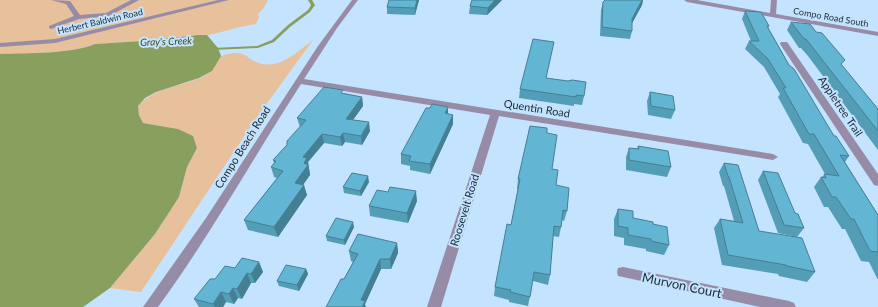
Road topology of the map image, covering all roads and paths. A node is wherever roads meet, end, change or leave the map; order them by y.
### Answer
1 (54, 0) edge
2 (136, 0) edge
3 (226, 0) edge
4 (355, 0) edge
5 (686, 0) edge
6 (774, 0) edge
7 (78, 16) junction
8 (773, 16) junction
9 (51, 27) dead end
10 (878, 34) edge
11 (784, 44) dead end
12 (0, 45) edge
13 (298, 81) junction
14 (495, 114) junction
15 (773, 156) dead end
16 (878, 182) edge
17 (623, 272) dead end
18 (150, 307) edge
19 (434, 307) edge
20 (789, 307) edge

1 - 7 street
2 - 7 street
3 - 12 street, Herbert Baldwin Road
4 - 13 street, Compo Beach Road
5 - 8 street, Compo Road South
6 - 8 street
7 - 9 street
8 - 10 street, Compo Road South
11 - 16 street, Appletree Trail
13 - 14 street, Quentin Road
13 - 18 street, Compo Beach Road
14 - 15 street, Quentin Road
14 - 19 street, Roosevelt Road
17 - 20 street, Murvon Court

